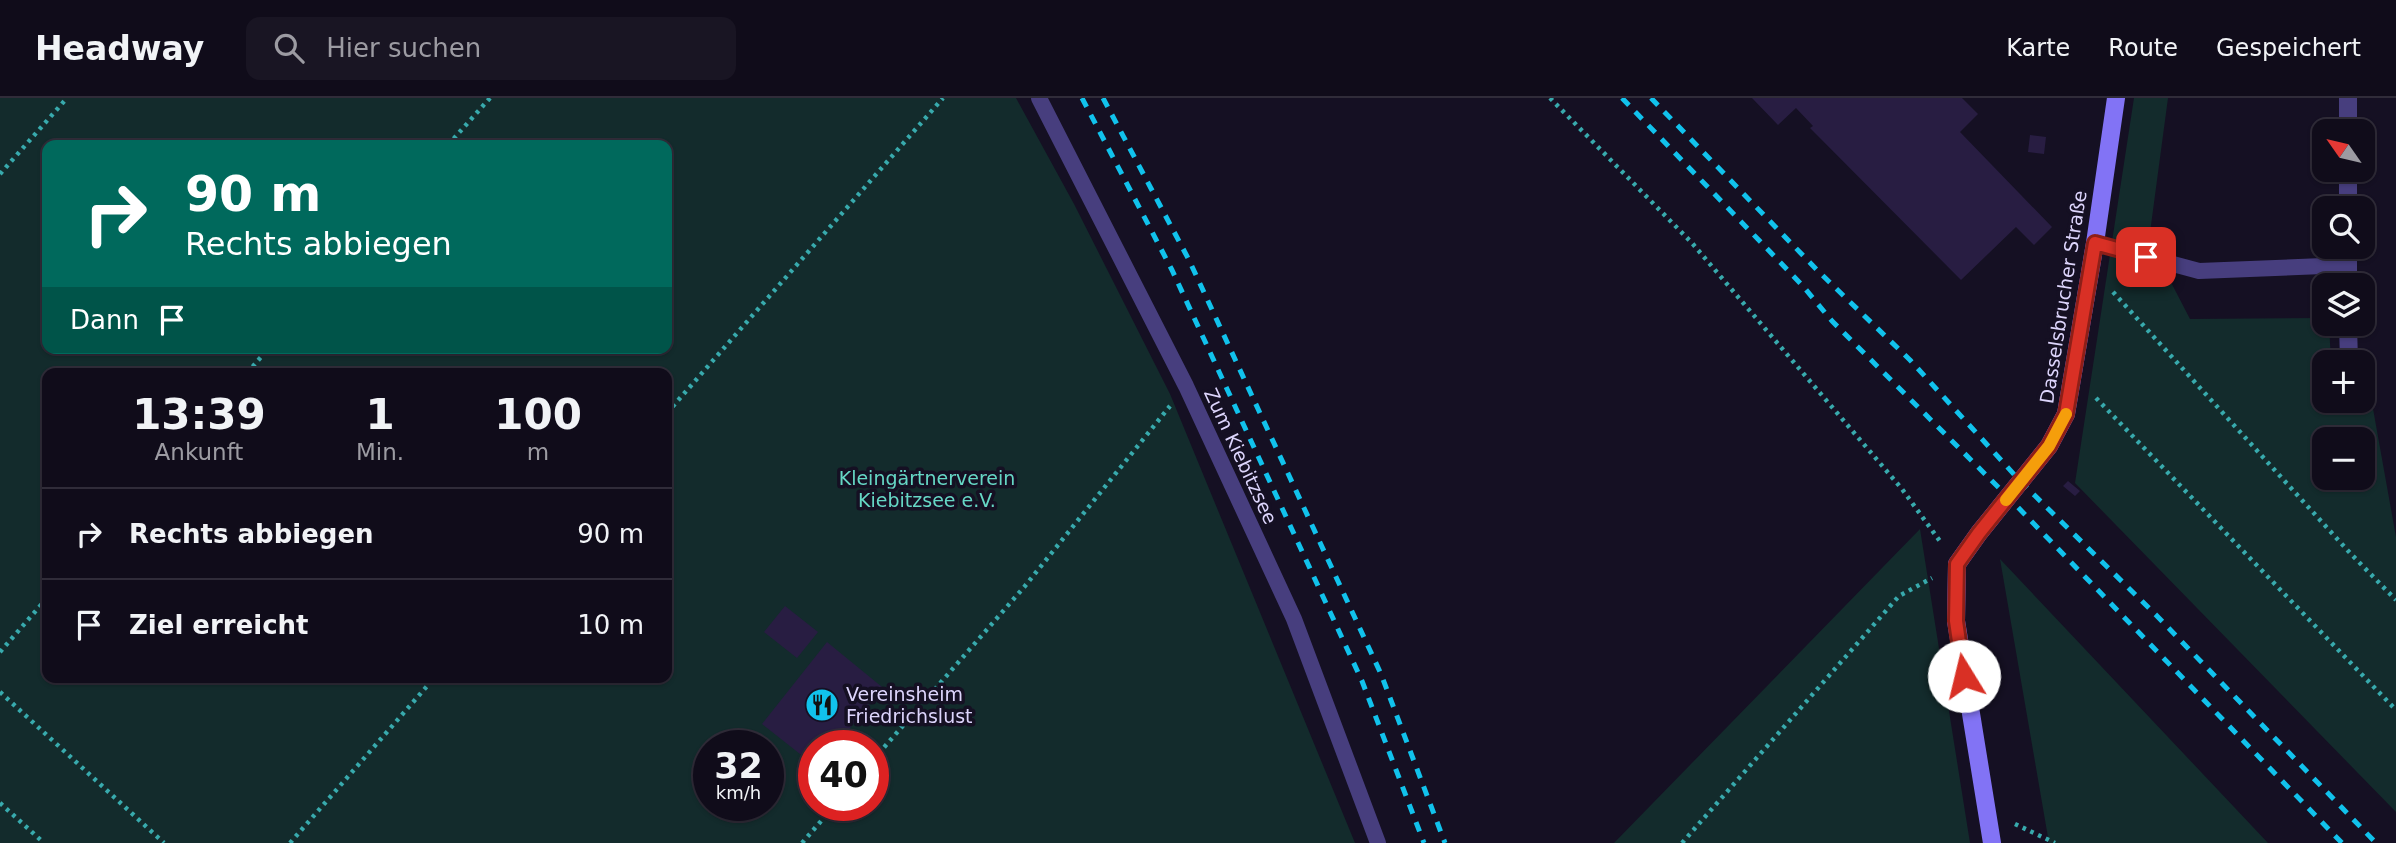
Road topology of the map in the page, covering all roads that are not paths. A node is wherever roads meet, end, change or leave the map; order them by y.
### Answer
1 (1039, 98) edge
2 (2116, 98) edge
3 (2347, 98) edge
4 (2348, 119) edge
5 (2095, 243) junction
6 (2318, 259) edge
7 (1378, 843) edge
8 (1992, 843) edge

1 - 7 lane, Zum Kiebitzsee
2 - 5 street, Dasselsbrucher Straße
3 - 4 street
5 - 6 lane
5 - 8 street, Dasselsbrucher Straße

